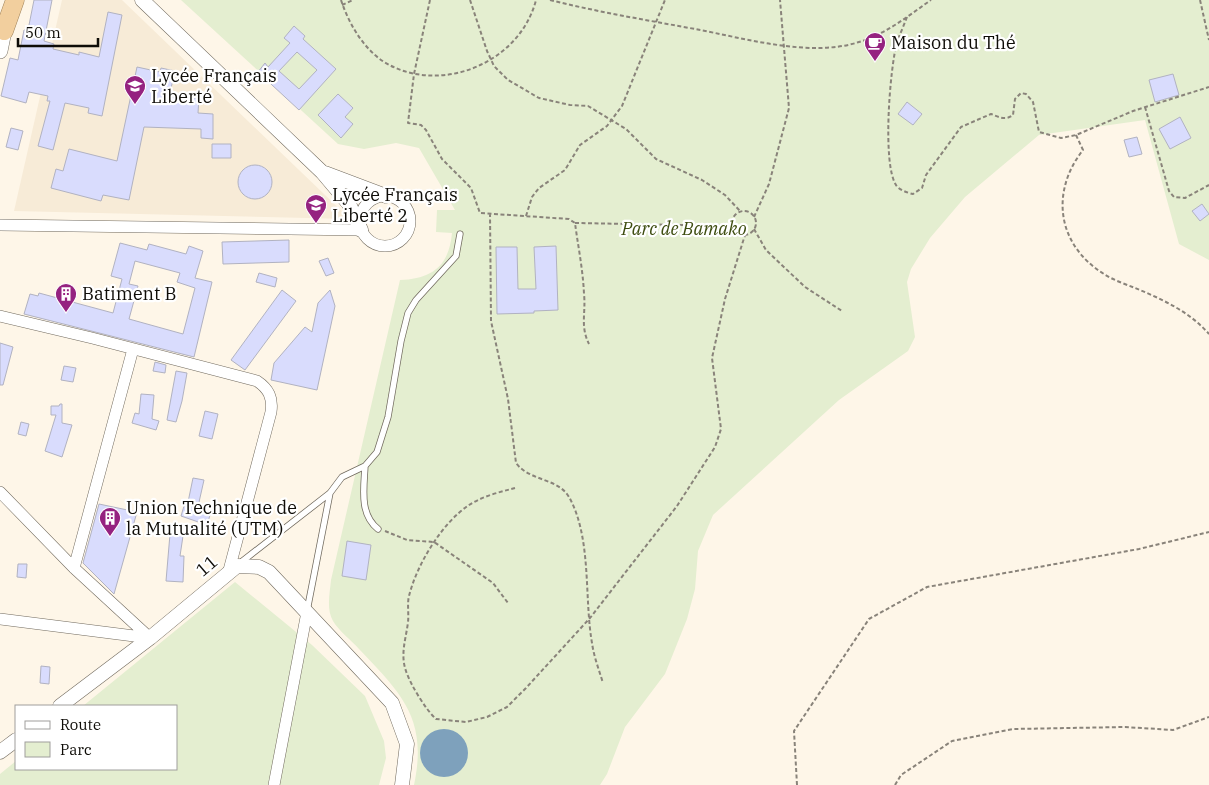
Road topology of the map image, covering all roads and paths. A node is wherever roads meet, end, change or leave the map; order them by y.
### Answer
1 (6, 0) edge
2 (15, 0) edge
3 (142, 0) edge
4 (341, 0) edge
5 (353, 0) edge
6 (430, 0) edge
7 (470, 0) edge
8 (536, 0) edge
9 (550, 0) edge
10 (665, 0) edge
11 (780, 0) edge
12 (930, 0) edge
13 (1200, 0) edge
14 (342, 5) junction
15 (907, 17) junction
16 (656, 22) junction
17 (4, 31) junction
18 (1208, 32) edge
19 (1209, 40) edge
20 (785, 45) junction
21 (0, 52) edge
22 (491, 60) junction
23 (414, 74) junction
24 (1209, 87) edge
25 (1145, 107) junction
26 (612, 120) junction
27 (1076, 135) junction
28 (322, 172) junction
29 (1209, 185) edge
30 (386, 196) junction
31 (741, 212) junction
32 (490, 213) junction
33 (526, 216) junction
34 (754, 217) junction
35 (575, 223) junction
36 (0, 225) edge
37 (732, 226) junction
38 (754, 229) junction
39 (361, 230) junction
40 (460, 234) dead end
41 (744, 235) junction
42 (842, 311) dead end
43 (0, 316) edge
44 (1209, 334) edge
45 (589, 344) dead end
46 (133, 349) junction
47 (365, 466) junction
48 (515, 488) dead end
49 (0, 492) edge
50 (330, 493) junction
51 (378, 529) joint
52 (1209, 532) edge
53 (434, 542) junction
54 (74, 568) junction
55 (232, 570) junction
56 (508, 603) dead end
57 (307, 612) junction
58 (590, 618) junction
59 (0, 619) edge
60 (150, 638) junction
61 (603, 683) dead end
62 (61, 705) edge
63 (1209, 717) edge
64 (15, 741) edge
65 (0, 752) edge
66 (275, 784) edge
67 (402, 785) edge
68 (797, 785) edge
69 (894, 785) edge

1 - 17 highway
2 - 17 highway
3 - 28 street
4 - 14 path
5 - 14 path
6 - 23 path
7 - 22 path
8 - 22 path
9 - 16 path
10 - 16 path
11 - 20 path
12 - 15 path
13 - 18 path
14 - 23 path
15 - 20 path
15 - 27 path
16 - 20 path
16 - 26 path
17 - 21 main road
18 - 19 path
20 - 34 path
22 - 23 path
22 - 26 path
23 - 32 path
24 - 25 path
25 - 27 path
25 - 29 path
26 - 31 path
26 - 33 path
27 - 44 path
28 - 30 street
28 - 39 street
30 - 39 street
30 - 39 street
31 - 34 path
31 - 37 path
32 - 33 path
32 - 58 path
33 - 35 path
34 - 38 path
35 - 37 path
35 - 45 path
36 - 39 street
37 - 41 path
38 - 41 path
38 - 42 path
40 - 47 lane
41 - 58 path
43 - 46 street
46 - 54 street
46 - 55 street
47 - 50 lane, 11
47 - 51 lane
48 - 53 path
49 - 54 street
50 - 55 lane, 11
50 - 57 lane
51 - 53 path
52 - 68 path
53 - 56 path
53 - 58 path
54 - 60 street
55 - 57 street
55 - 60 street, 11
57 - 66 street
57 - 67 street
58 - 61 path
59 - 60 street
60 - 62 street, 11
63 - 69 path
64 - 65 street

